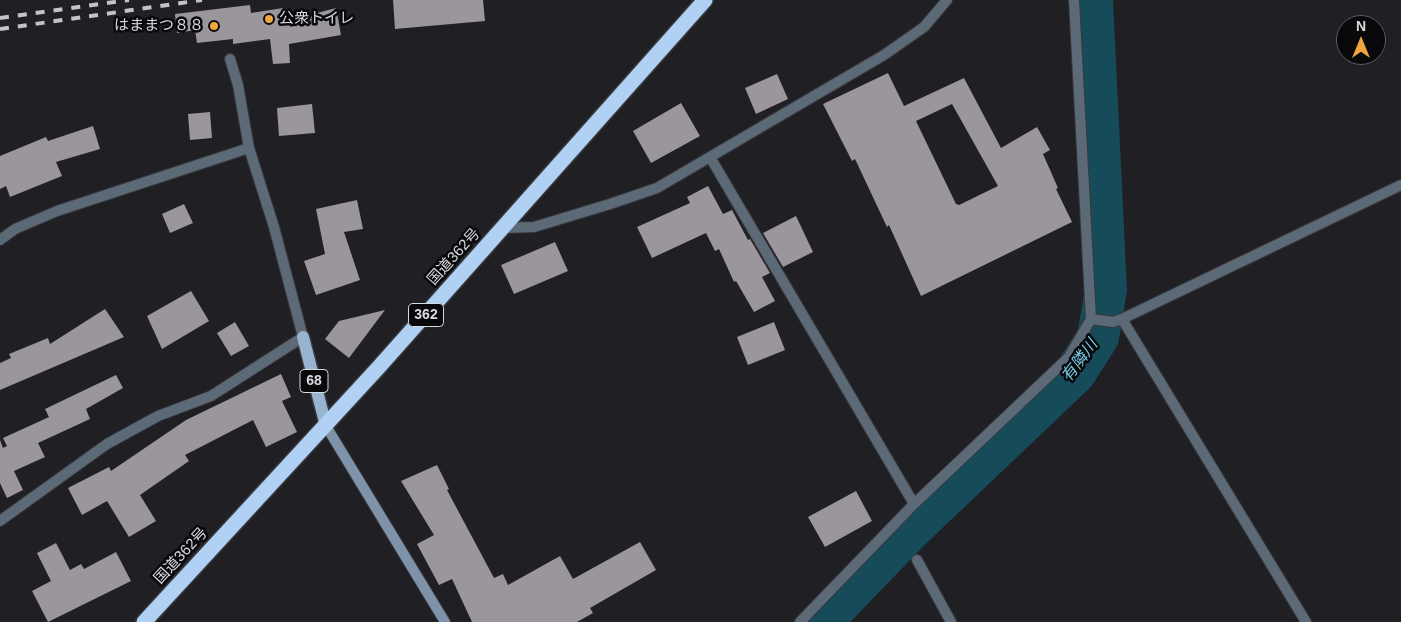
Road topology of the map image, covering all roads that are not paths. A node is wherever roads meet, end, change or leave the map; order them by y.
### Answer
1 (705, 0) edge
2 (947, 0) edge
3 (1074, 0) edge
4 (230, 59) dead end
5 (249, 148) junction
6 (710, 157) junction
7 (1401, 185) edge
8 (503, 228) junction
9 (0, 240) edge
10 (1091, 319) junction
11 (1118, 320) junction
12 (303, 337) junction
13 (326, 426) junction
14 (914, 504) junction
15 (0, 521) edge
16 (917, 560) dead end
17 (144, 622) edge
18 (445, 622) edge
19 (800, 622) edge
20 (951, 622) edge
21 (1306, 622) edge

1 - 8 highway, 国道362号 / 362
2 - 6 street
3 - 10 street
4 - 5 street
5 - 9 street
5 - 12 street
6 - 8 street
6 - 14 street
7 - 11 street
8 - 13 highway, 国道362号 / 362
10 - 11 street
10 - 14 street
11 - 21 street
12 - 13 main road, 68
12 - 15 street
13 - 17 highway, 国道362号 / 362
13 - 18 street
14 - 19 street
16 - 20 street

